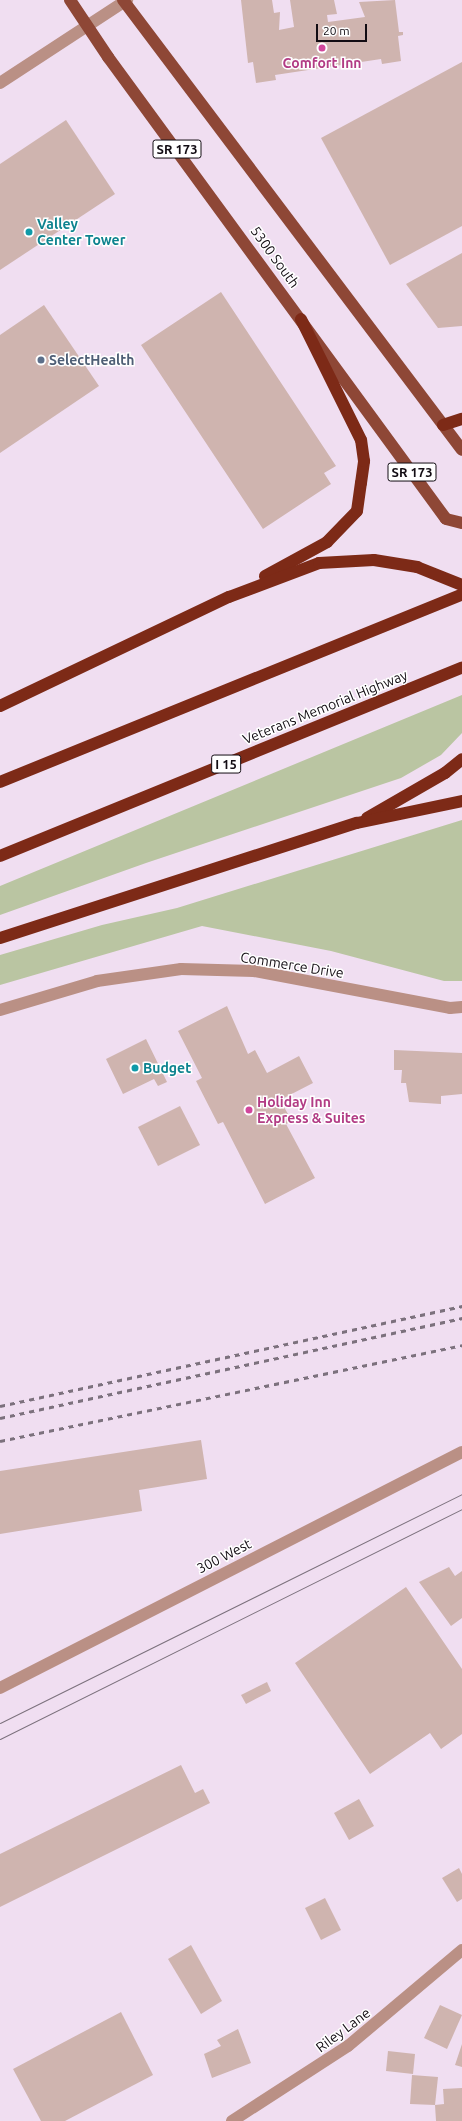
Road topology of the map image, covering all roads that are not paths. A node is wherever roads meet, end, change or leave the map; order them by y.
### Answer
1 (70, 0) edge
2 (125, 1) edge
3 (88, 26) junction
4 (0, 83) edge
5 (301, 319) junction
6 (462, 419) edge
7 (443, 424) junction
8 (462, 450) edge
9 (462, 523) edge
10 (462, 585) edge
11 (462, 594) edge
12 (229, 597) junction
13 (456, 669) edge
14 (0, 706) edge
15 (462, 759) edge
16 (0, 782) edge
17 (462, 801) edge
18 (357, 824) junction
19 (0, 856) edge
20 (0, 938) edge
21 (462, 1007) edge
22 (0, 1010) edge
23 (462, 1452) edge
24 (0, 1688) edge
25 (462, 1950) edge
26 (232, 2121) edge

1 - 3 main road, 5300 South / SR 173
2 - 3 street
2 - 7 main road, SR 173
3 - 4 street
3 - 5 main road, 5300 South / SR 173
5 - 9 main road, 5300 South / SR 173
5 - 12 highway
6 - 7 highway
7 - 8 main road, SR 173
10 - 12 highway
11 - 16 highway
12 - 14 highway
13 - 19 highway, Veterans Memorial Highway / I 15
15 - 18 highway
17 - 18 highway
18 - 20 highway
21 - 22 street, Commerce Drive
23 - 24 street, 300 West
25 - 26 street, Riley Lane

